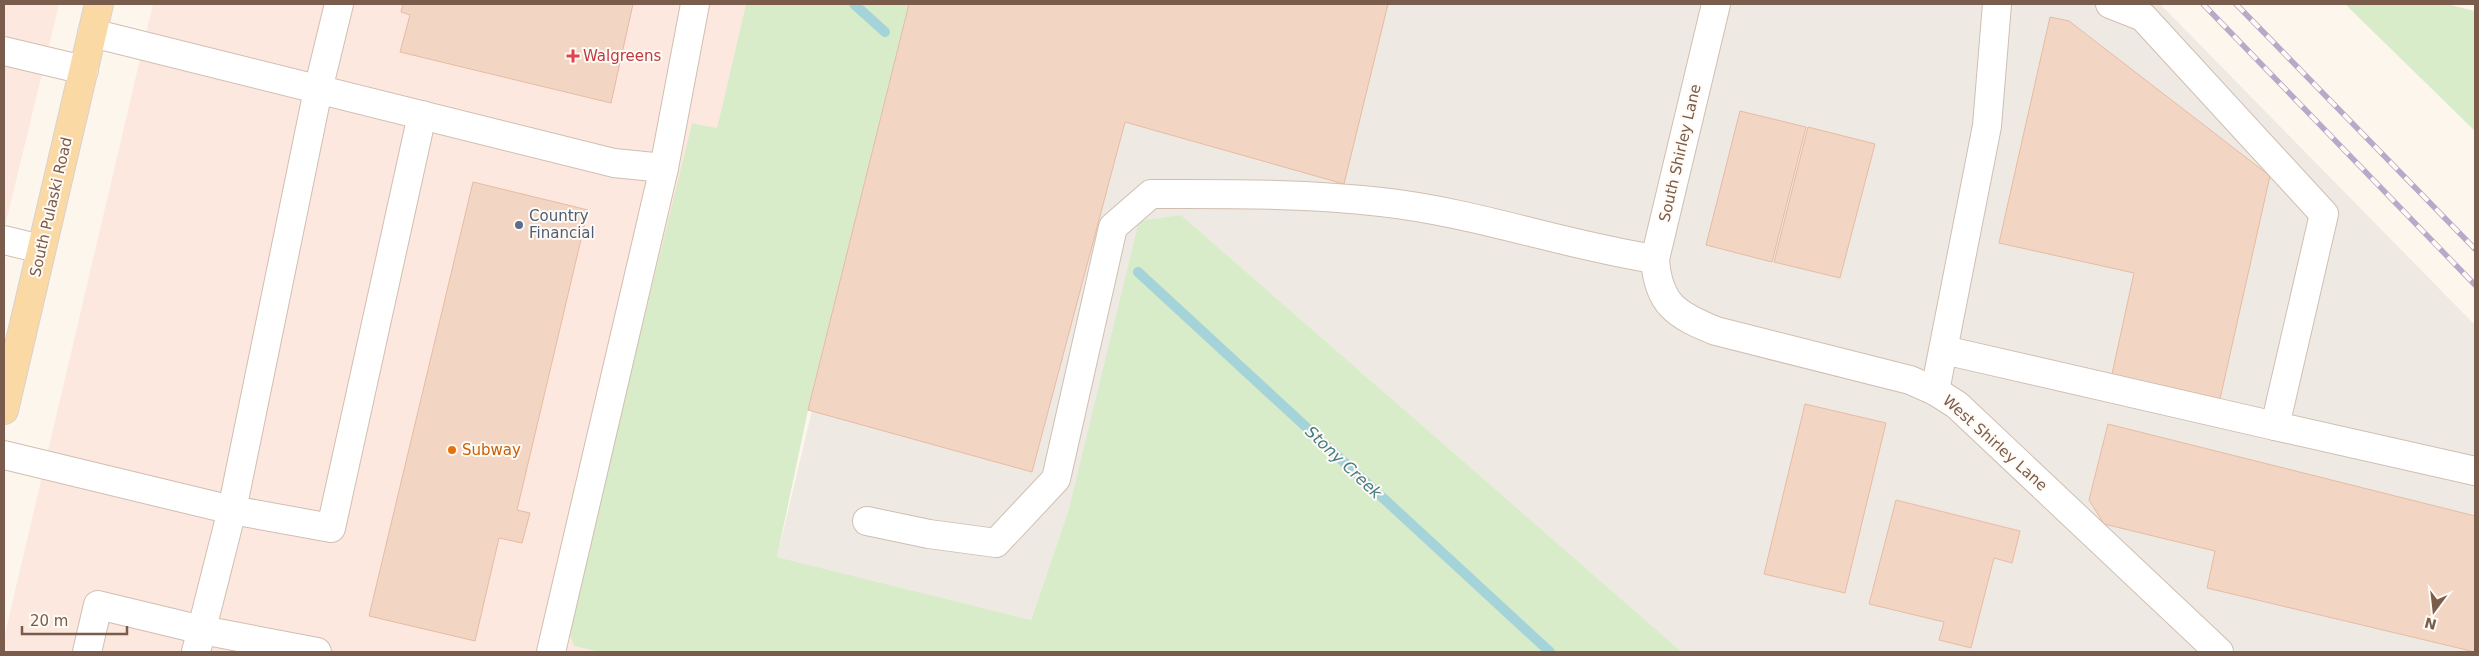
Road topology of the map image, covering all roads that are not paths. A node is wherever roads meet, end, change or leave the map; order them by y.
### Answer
1 (99, 4) edge
2 (339, 4) edge
3 (695, 4) edge
4 (1716, 4) edge
5 (1997, 4) edge
6 (2110, 4) edge
7 (92, 33) junction
8 (4, 50) edge
9 (84, 70) junction
10 (318, 90) junction
11 (422, 115) junction
12 (664, 168) junction
13 (4, 240) edge
14 (42, 249) junction
15 (1655, 259) junction
16 (1666, 302) joint
17 (1944, 350) junction
18 (1935, 391) junction
19 (4, 410) edge
20 (2275, 426) junction
21 (4, 456) edge
22 (2475, 471) edge
23 (232, 510) junction
24 (867, 521) dead end
25 (199, 641) edge
26 (87, 652) edge
27 (317, 652) edge
28 (551, 652) edge
29 (2219, 652) edge

1 - 7 main road, South Pulaski Road
2 - 10 street
3 - 12 street
4 - 15 street, South Shirley Lane
5 - 17 street
6 - 20 street
7 - 9 main road, South Pulaski Road
7 - 10 street
8 - 9 street
9 - 14 main road, South Pulaski Road
10 - 11 street
10 - 23 street
11 - 12 street
11 - 23 street
12 - 28 street
13 - 14 street
14 - 19 main road, South Pulaski Road
15 - 16 street, South Shirley Lane
15 - 24 street
16 - 18 street, West Shirley Lane
17 - 18 street
17 - 20 street
18 - 29 street, West Shirley Lane
20 - 22 street
21 - 23 street
23 - 25 street
25 - 26 street
25 - 27 street

